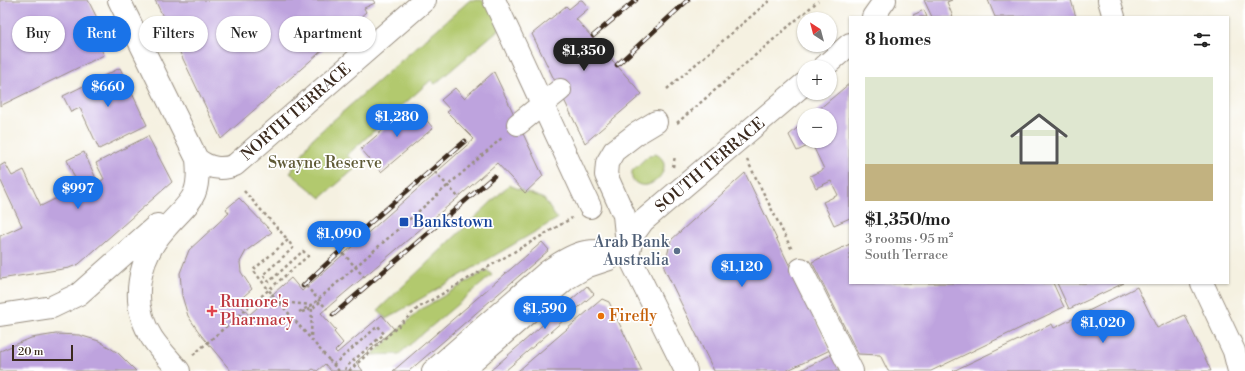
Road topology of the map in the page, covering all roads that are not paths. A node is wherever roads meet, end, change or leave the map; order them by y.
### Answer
1 (119, 0) edge
2 (425, 0) edge
3 (494, 0) edge
4 (1109, 0) edge
5 (1114, 16) edge
6 (849, 45) edge
7 (832, 60) edge
8 (560, 90) dead end
9 (797, 90) edge
10 (543, 104) junction
11 (667, 122) road end
12 (518, 124) road end
13 (197, 159) junction
14 (236, 165) junction
15 (192, 201) junction
16 (590, 207) road end
17 (628, 254) junction
18 (801, 269) road end
19 (1202, 284) edge
20 (0, 316) edge
21 (1239, 362) edge
22 (185, 364) edge
23 (433, 371) edge
24 (461, 371) edge
25 (686, 371) edge
26 (852, 371) edge

1 - 13 street
2 - 14 street, NORTH TERRACE
3 - 10 street
4 - 5 street
6 - 7 street
8 - 10 street
9 - 17 street, SOUTH TERRACE
10 - 12 street
10 - 16 street
11 - 17 street
13 - 14 street, NORTH TERRACE
13 - 15 street
14 - 15 street
15 - 20 street
15 - 22 street
17 - 23 street
17 - 24 street
17 - 25 street
18 - 26 street
19 - 21 street

